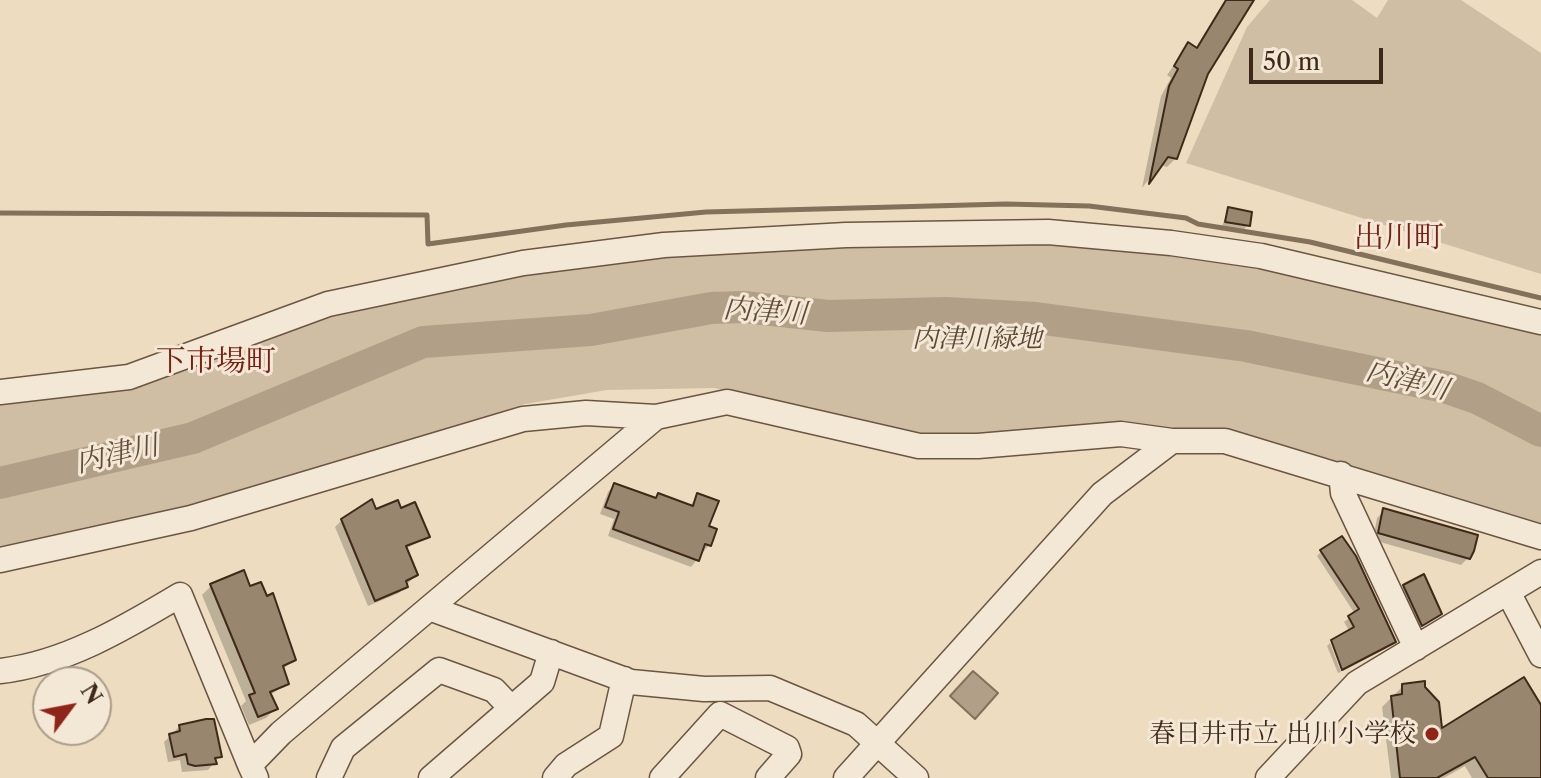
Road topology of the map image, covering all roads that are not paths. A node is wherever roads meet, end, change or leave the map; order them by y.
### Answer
1 (1541, 322) edge
2 (0, 392) edge
3 (656, 417) junction
4 (1172, 441) junction
5 (1341, 474) junction
6 (1541, 537) edge
7 (0, 560) edge
8 (1541, 572) edge
9 (1508, 592) junction
10 (432, 609) junction
11 (1416, 648) junction
12 (551, 652) junction
13 (1541, 655) edge
14 (0, 671) edge
15 (624, 679) junction
16 (511, 708) junction
17 (876, 744) junction
18 (253, 771) edge
19 (329, 778) edge
20 (431, 778) edge
21 (555, 778) edge
22 (662, 778) edge
23 (768, 778) edge
24 (846, 778) edge
25 (916, 778) edge
26 (1268, 778) edge

1 - 2 street
3 - 4 street
3 - 7 street
3 - 10 street
4 - 5 street
4 - 17 street
5 - 6 street
5 - 11 street
8 - 9 street
9 - 11 street
9 - 13 street
10 - 12 street
10 - 18 street
11 - 26 street
12 - 15 street
12 - 16 street
14 - 18 street
15 - 17 street
15 - 21 street
16 - 19 street
16 - 20 street
17 - 24 street
17 - 25 street
22 - 23 street

